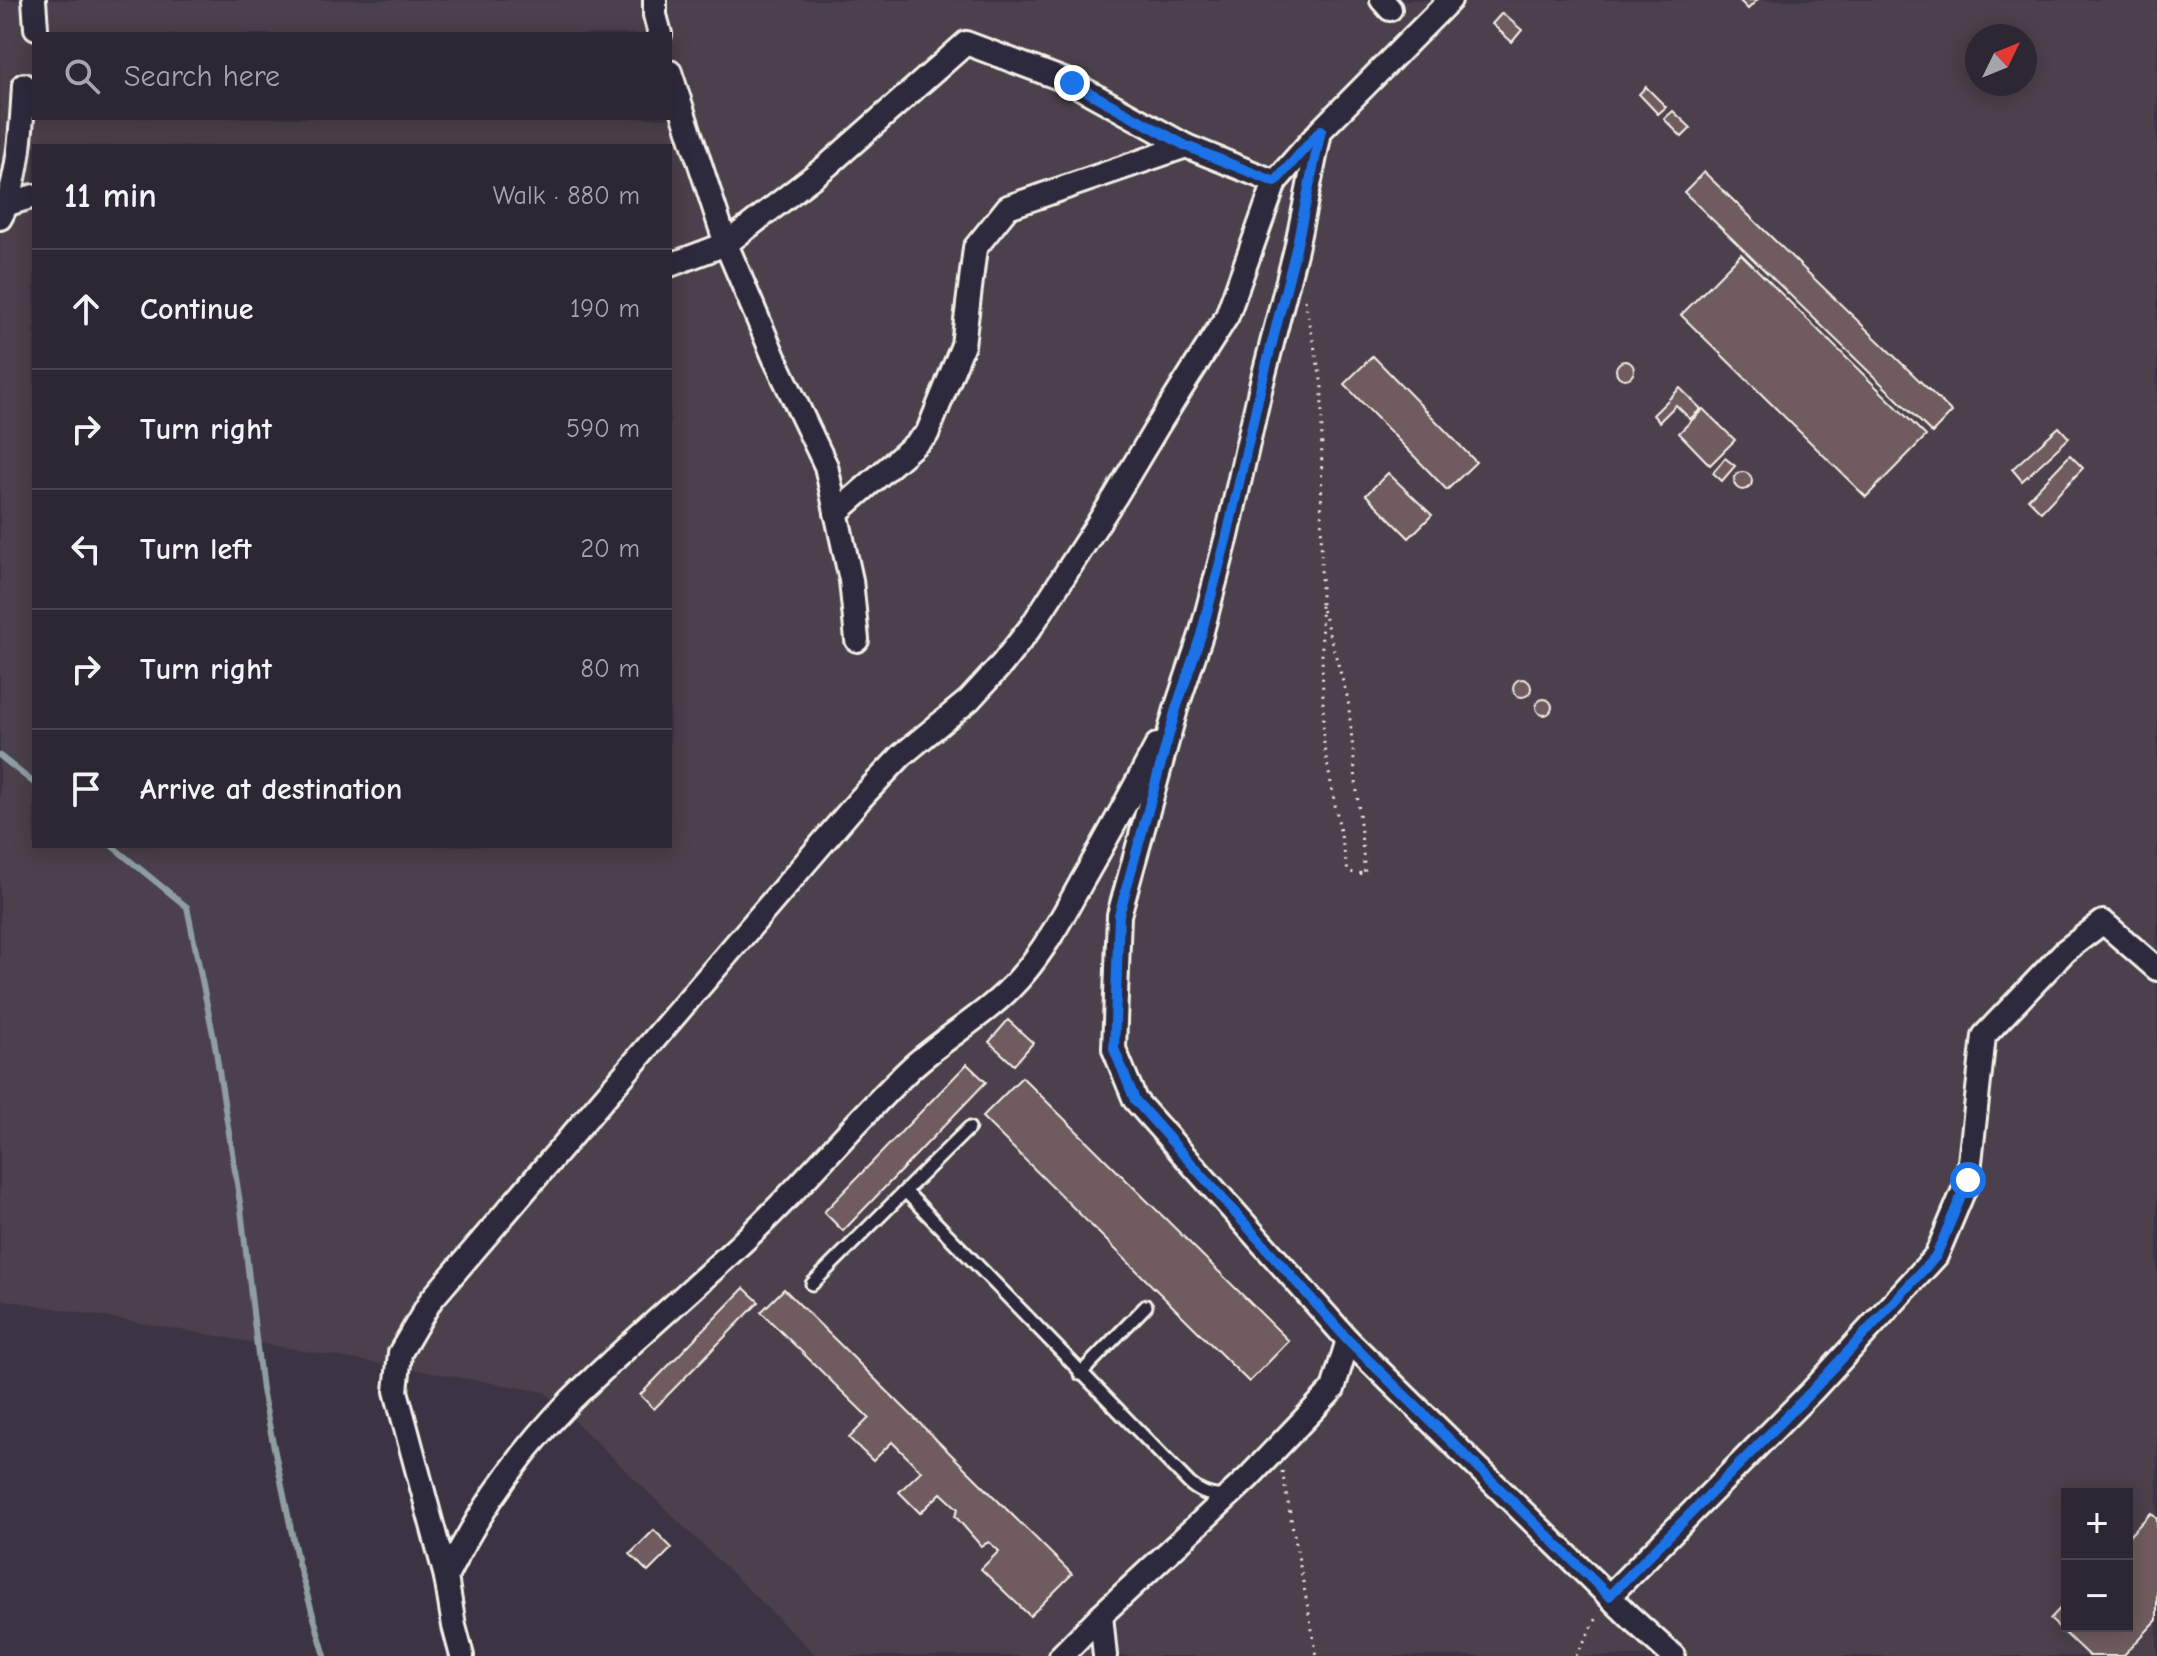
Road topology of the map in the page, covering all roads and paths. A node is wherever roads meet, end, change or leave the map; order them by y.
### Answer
1 (34, 0) edge
2 (655, 0) edge
3 (1450, 0) edge
4 (36, 28) dead end
5 (659, 32) edge
6 (672, 78) edge
7 (24, 85) dead end
8 (1321, 130) junction
9 (1186, 146) junction
10 (1275, 182) junction
11 (32, 197) edge
12 (4, 211) edge
13 (726, 244) junction
14 (672, 264) edge
15 (1304, 294) dead end
16 (836, 513) junction
17 (1321, 605) junction
18 (857, 640) dead end
19 (1176, 709) junction
20 (2157, 969) edge
21 (969, 1128) dead end
22 (905, 1191) junction
23 (812, 1284) dead end
24 (1146, 1306) dead end
25 (1348, 1340) junction
26 (1080, 1374) junction
27 (1278, 1448) junction
28 (1229, 1497) junction
29 (446, 1577) junction
30 (1609, 1596) junction
31 (1101, 1615) junction
32 (462, 1656) edge
33 (1061, 1656) edge
34 (1105, 1656) edge
35 (1317, 1656) edge
36 (1576, 1656) edge
37 (1673, 1656) edge

1 - 4 street
2 - 5 street
3 - 8 street
6 - 13 street
7 - 12 street
8 - 10 street
8 - 19 street
9 - 10 street
9 - 13 street
9 - 16 street
10 - 29 street
11 - 12 street
13 - 14 street
13 - 16 street
15 - 17 path
16 - 18 street
17 - 17 path
19 - 25 street
19 - 29 street
20 - 30 street
21 - 22 lane
22 - 23 lane
22 - 26 lane
24 - 26 lane
25 - 27 street
25 - 30 street
26 - 28 lane
27 - 28 street
27 - 35 path
28 - 31 street
29 - 32 street
30 - 36 path
30 - 37 street
31 - 33 street
31 - 34 street

